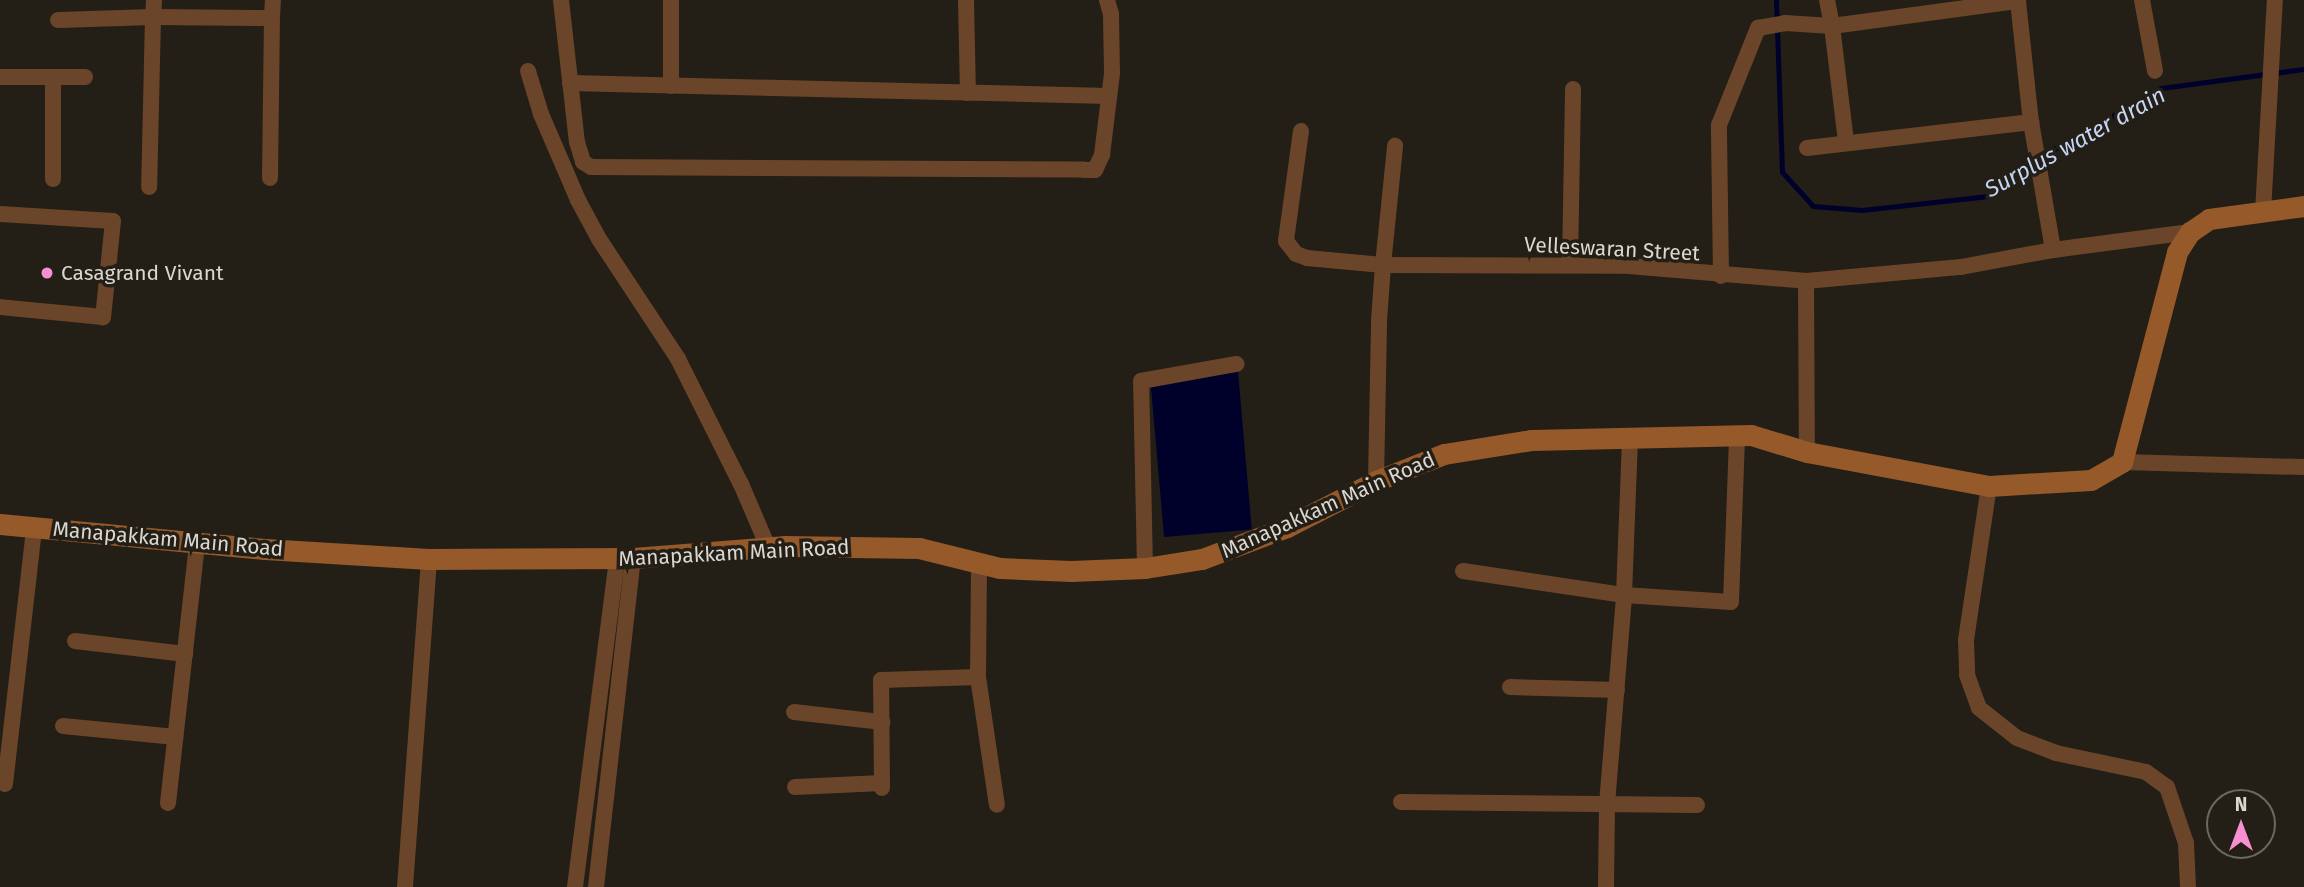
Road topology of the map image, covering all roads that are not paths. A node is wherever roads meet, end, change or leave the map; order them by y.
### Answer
1 (274, 0) edge
2 (561, 0) edge
3 (671, 0) edge
4 (966, 0) edge
5 (1107, 0) edge
6 (1827, 0) edge
7 (2022, 0) edge
8 (2142, 0) edge
9 (2275, 0) edge
10 (154, 8) edge
11 (272, 18) junction
12 (58, 20) dead end
13 (1832, 26) junction
14 (527, 71) dead end
15 (2155, 71) dead end
16 (0, 77) edge
17 (53, 77) junction
18 (85, 77) dead end
19 (570, 83) junction
20 (671, 86) junction
21 (1573, 89) dead end
22 (968, 93) junction
23 (1110, 96) junction
24 (2031, 122) junction
25 (1301, 131) dead end
26 (1846, 142) junction
27 (1395, 146) dead end
28 (1807, 148) dead end
29 (270, 178) dead end
30 (53, 179) dead end
31 (149, 187) dead end
32 (2304, 206) edge
33 (2263, 212) junction
34 (0, 214) edge
35 (2190, 232) junction
36 (2053, 250) junction
37 (1570, 264) junction
38 (1383, 265) junction
39 (1721, 276) junction
40 (1806, 281) junction
41 (0, 307) edge
42 (1236, 364) dead end
43 (1738, 435) junction
44 (1630, 437) junction
45 (1807, 452) junction
46 (2122, 462) junction
47 (2304, 467) edge
48 (1376, 481) junction
49 (1989, 486) junction
50 (0, 524) edge
51 (34, 527) junction
52 (197, 543) junction
53 (768, 547) junction
54 (625, 558) junction
55 (429, 559) junction
56 (979, 563) junction
57 (1145, 568) junction
58 (1463, 571) dead end
59 (1624, 594) junction
60 (75, 641) dead end
61 (185, 654) junction
62 (978, 677) junction
63 (1510, 687) dead end
64 (1617, 690) junction
65 (794, 712) dead end
66 (881, 722) junction
67 (64, 726) dead end
68 (175, 737) junction
69 (5, 784) dead end
70 (795, 786) dead end
71 (1401, 802) dead end
72 (168, 803) dead end
73 (1607, 804) junction
74 (997, 805) dead end
75 (1697, 805) dead end
76 (405, 887) edge
77 (575, 887) edge
78 (596, 887) edge
79 (1606, 887) edge
80 (2188, 887) edge

1 - 11 street
2 - 19 street
3 - 20 street
4 - 22 street
5 - 23 street
6 - 13 street
7 - 13 street
7 - 24 street
8 - 15 street
9 - 33 street
10 - 11 street
10 - 12 street
10 - 31 street
11 - 29 street
13 - 26 street
13 - 39 street
14 - 53 street
16 - 17 street
17 - 18 street
17 - 30 street
19 - 20 street
19 - 23 street
20 - 22 street
21 - 37 street
22 - 23 street
24 - 26 street
24 - 36 street
25 - 38 street, Velleswaran Street
26 - 28 street
27 - 38 street
32 - 33 main road
33 - 35 main road
34 - 41 street
35 - 36 street, Velleswaran Street
35 - 46 main road
36 - 40 street, Velleswaran Street
37 - 38 street, Velleswaran Street
37 - 39 street, Velleswaran Street
38 - 48 street
39 - 40 street, Velleswaran Street
40 - 45 street
42 - 57 street
43 - 44 main road, Manapakkam Main Road
43 - 45 main road, Manapakkam Main Road
43 - 59 street
44 - 48 main road, Manapakkam Main Road
44 - 59 street
45 - 49 main road, Manapakkam Main Road
46 - 47 street
46 - 49 main road, Manapakkam Main Road
48 - 57 main road, Manapakkam Main Road
49 - 80 street
50 - 51 main road, Manapakkam Main Road
51 - 52 main road, Manapakkam Main Road
51 - 69 street
52 - 55 main road, Manapakkam Main Road
52 - 61 street
53 - 54 main road, Manapakkam Main Road
53 - 56 main road, Manapakkam Main Road
54 - 55 main road, Manapakkam Main Road
54 - 77 street
54 - 78 street
55 - 76 street
56 - 57 main road, Manapakkam Main Road
56 - 62 street
58 - 59 street
59 - 64 street
60 - 61 street
61 - 68 street
62 - 66 street
62 - 74 street
63 - 64 street
64 - 73 street
65 - 66 street
66 - 70 street
67 - 68 street
68 - 72 street
71 - 73 street
73 - 75 street
73 - 79 street

